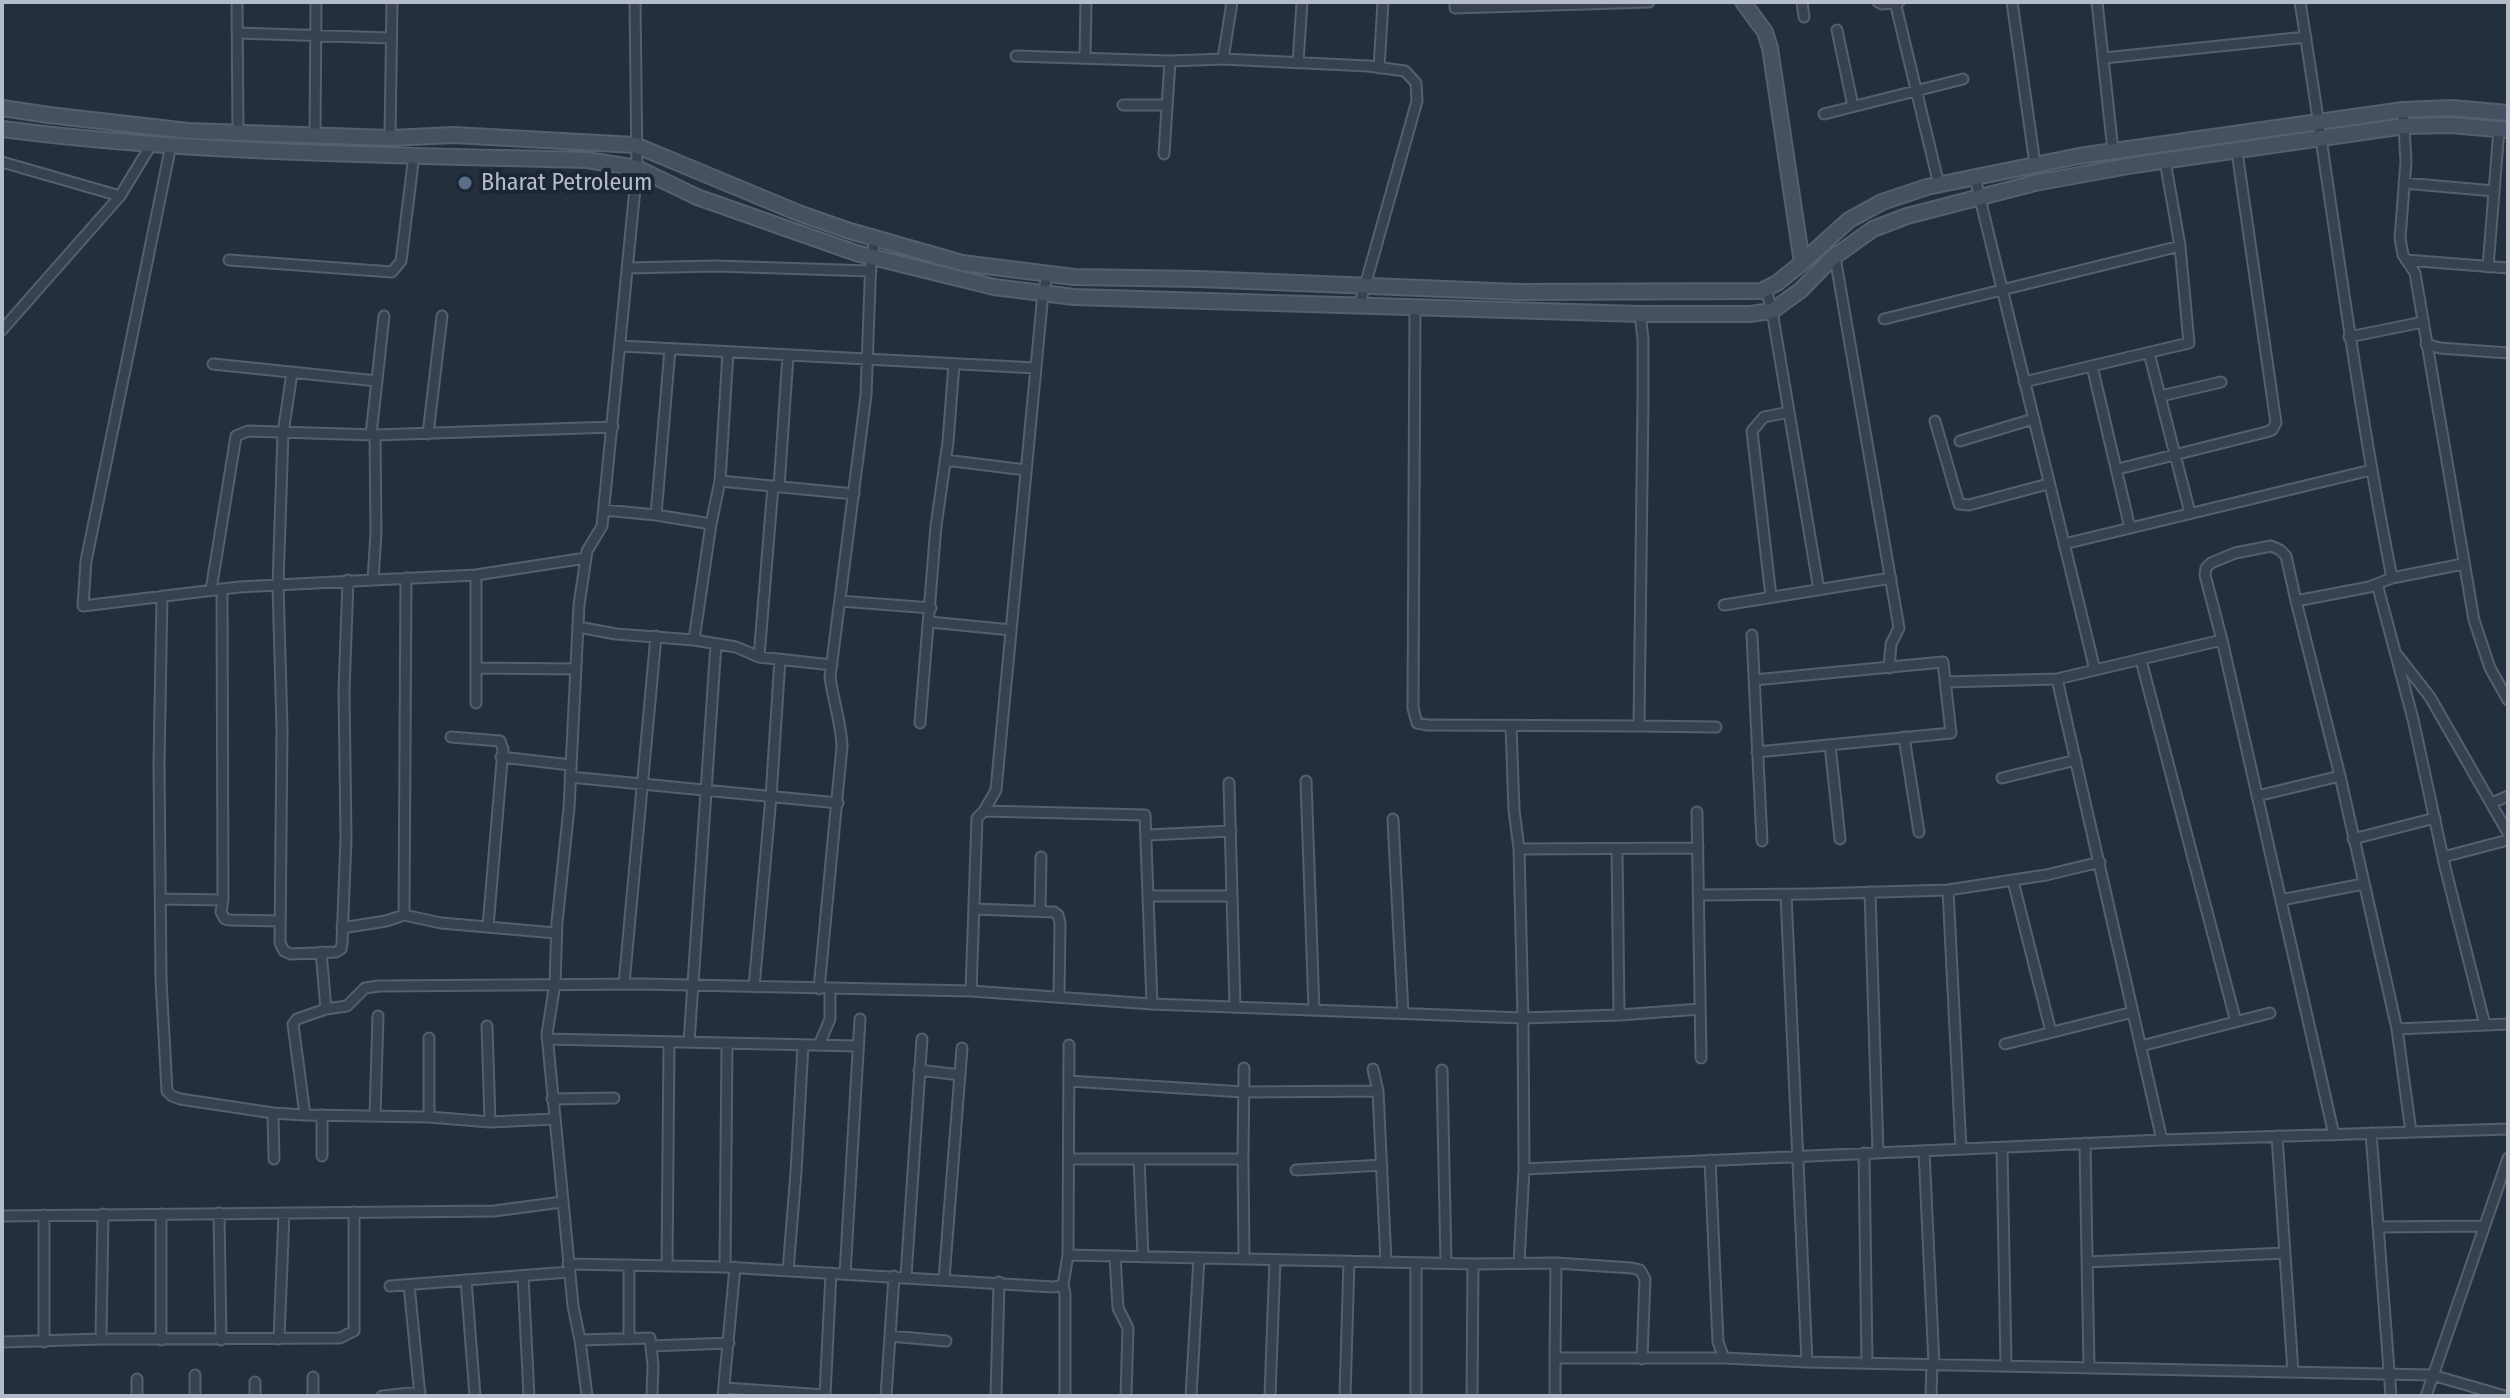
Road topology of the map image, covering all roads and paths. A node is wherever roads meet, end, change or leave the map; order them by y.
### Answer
1 (237, 2) edge
2 (316, 2) edge
3 (392, 2) edge
4 (635, 2) edge
5 (1086, 2) edge
6 (1232, 2) edge
7 (1302, 2) edge
8 (1383, 2) edge
9 (1455, 2) edge
10 (1621, 2) edge
11 (1649, 2) edge
12 (1743, 2) edge
13 (1802, 2) edge
14 (1878, 2) edge
15 (1897, 2) edge
16 (2012, 2) edge
17 (2097, 2) edge
18 (2300, 2) edge
19 (1561, 3) edge
20 (1506, 4) edge
21 (1804, 17) dead end
22 (1837, 30) dead end
23 (238, 33) junction
24 (316, 35) junction
25 (2306, 37) junction
26 (391, 38) junction
27 (1016, 56) dead end
28 (1085, 58) junction
29 (2104, 58) junction
30 (1223, 59) junction
31 (1170, 61) junction
32 (1298, 63) junction
33 (1379, 68) junction
34 (1963, 79) dead end
35 (1918, 91) junction
36 (1123, 105) dead end
37 (1167, 105) junction
38 (1853, 106) junction
39 (2, 108) edge
40 (2403, 110) junction
41 (2508, 113) edge
42 (1824, 114) dead end
43 (2319, 122) junction
44 (2405, 126) junction
45 (2, 129) edge
46 (2504, 130) edge
47 (238, 132) junction
48 (315, 135) junction
49 (390, 138) junction
50 (2321, 139) junction
51 (151, 145) junction
52 (171, 145) junction
53 (635, 145) junction
54 (2113, 151) junction
55 (2237, 152) junction
56 (1164, 154) dead end
57 (414, 155) junction
58 (2165, 161) junction
59 (2, 162) edge
60 (2035, 164) junction
61 (637, 168) junction
62 (1975, 178) junction
63 (2404, 183) junction
64 (1939, 185) junction
65 (2494, 191) junction
66 (120, 196) junction
67 (1980, 196) junction
68 (876, 239) junction
69 (2180, 246) junction
70 (1835, 257) junction
71 (229, 260) dead end
72 (2406, 260) junction
73 (1802, 263) junction
74 (871, 264) junction
75 (2488, 267) junction
76 (627, 268) junction
77 (2508, 268) edge
78 (1048, 274) junction
79 (1366, 284) junction
80 (1766, 289) junction
81 (2003, 290) junction
82 (1043, 293) junction
83 (1359, 307) junction
84 (1415, 307) junction
85 (1772, 311) junction
86 (1640, 314) junction
87 (384, 316) dead end
88 (442, 316) dead end
89 (1884, 319) dead end
90 (2423, 322) junction
91 (2, 330) edge
92 (2349, 337) junction
93 (2426, 344) junction
94 (621, 346) junction
95 (670, 349) junction
96 (728, 352) junction
97 (2149, 353) junction
98 (2508, 353) edge
99 (788, 356) junction
100 (867, 360) junction
101 (213, 364) dead end
102 (954, 364) junction
103 (2092, 366) junction
104 (1036, 368) junction
105 (292, 373) junction
106 (377, 381) junction
107 (2024, 382) junction
108 (2221, 382) dead end
109 (2161, 396) junction
110 (1789, 412) junction
111 (2033, 419) junction
112 (1935, 421) dead end
113 (613, 427) junction
114 (283, 433) junction
115 (428, 434) junction
116 (373, 435) junction
117 (1960, 441) dead end
118 (2174, 454) junction
119 (945, 460) junction
120 (2118, 469) junction
121 (1026, 470) junction
122 (2371, 470) junction
123 (720, 481) junction
124 (2048, 484) junction
125 (776, 486) junction
126 (854, 494) junction
127 (604, 510) junction
128 (2190, 513) junction
129 (656, 515) junction
130 (711, 524) junction
131 (2130, 528) junction
132 (2064, 544) junction
133 (586, 558) junction
134 (2463, 564) junction
135 (476, 575) junction
136 (406, 578) junction
137 (1891, 578) junction
138 (2392, 578) junction
139 (348, 580) junction
140 (373, 580) junction
141 (2377, 584) junction
142 (278, 585) junction
143 (216, 590) junction
144 (1819, 590) junction
145 (162, 596) junction
146 (1771, 597) junction
147 (840, 601) junction
148 (2296, 601) junction
149 (1724, 605) dead end
150 (931, 608) junction
151 (930, 622) junction
152 (578, 627) junction
153 (1011, 630) junction
154 (1752, 635) dead end
155 (656, 636) junction
156 (694, 640) junction
157 (2222, 640) junction
158 (716, 644) junction
159 (2394, 651) junction
160 (759, 657) junction
161 (780, 659) junction
162 (2141, 660) junction
163 (832, 665) junction
164 (476, 668) junction
165 (1889, 668) junction
166 (576, 669) junction
167 (2095, 670) junction
168 (2057, 679) junction
169 (1754, 680) junction
170 (1945, 682) junction
171 (2508, 700) edge
172 (476, 703) dead end
173 (920, 723) dead end
174 (1511, 726) junction
175 (1639, 726) junction
176 (1716, 727) dead end
177 (451, 737) dead end
178 (1904, 737) junction
179 (1830, 745) junction
180 (1757, 752) junction
181 (501, 757) junction
182 (2076, 760) junction
183 (571, 765) junction
184 (2340, 776) junction
185 (570, 777) junction
186 (2002, 778) dead end
187 (1306, 781) dead end
188 (1229, 783) dead end
189 (644, 785) junction
190 (706, 791) junction
191 (2257, 796) junction
192 (2508, 796) edge
193 (771, 797) junction
194 (838, 803) junction
195 (2492, 803) junction
196 (984, 811) junction
197 (1697, 812) dead end
198 (2435, 818) junction
199 (1393, 819) dead end
200 (1231, 831) junction
201 (1919, 832) dead end
202 (2508, 833) edge
203 (1147, 835) junction
204 (1840, 839) dead end
205 (2353, 839) junction
206 (2508, 840) edge
207 (1762, 841) dead end
208 (1698, 848) junction
209 (1519, 849) junction
210 (1617, 849) junction
211 (1041, 857) dead end
212 (2443, 857) junction
213 (2100, 862) junction
214 (2013, 881) junction
215 (2363, 884) junction
216 (1948, 890) junction
217 (1870, 892) junction
218 (1700, 895) junction
219 (1786, 895) junction
220 (1149, 896) junction
221 (1232, 896) junction
222 (161, 899) junction
223 (223, 900) junction
224 (2281, 900) junction
225 (974, 909) junction
226 (1040, 911) junction
227 (404, 915) junction
228 (280, 921) junction
229 (488, 927) junction
230 (342, 928) junction
231 (556, 933) junction
232 (321, 952) junction
233 (555, 983) junction
234 (624, 984) junction
235 (692, 985) junction
236 (754, 987) junction
237 (825, 989) junction
238 (971, 991) junction
239 (1059, 997) junction
240 (1152, 1004) junction
241 (1235, 1007) junction
242 (326, 1009) junction
243 (1700, 1009) junction
244 (1314, 1010) junction
245 (2133, 1012) junction
246 (1403, 1013) junction
247 (2270, 1013) dead end
248 (1619, 1015) junction
249 (378, 1016) dead end
250 (1523, 1018) junction
251 (860, 1019) dead end
252 (2236, 1022) junction
253 (2508, 1024) edge
254 (2485, 1025) junction
255 (487, 1026) dead end
256 (2397, 1029) junction
257 (2051, 1032) junction
258 (429, 1038) dead end
259 (547, 1039) junction
260 (922, 1039) dead end
261 (669, 1042) junction
262 (689, 1042) junction
263 (727, 1043) junction
264 (2005, 1044) dead end
265 (803, 1045) junction
266 (819, 1045) junction
267 (1069, 1045) dead end
268 (858, 1046) junction
269 (2141, 1046) junction
270 (962, 1048) dead end
271 (1701, 1058) dead end
272 (1244, 1068) dead end
273 (1373, 1069) dead end
274 (919, 1070) junction
275 (1442, 1070) dead end
276 (960, 1075) junction
277 (1069, 1081) junction
278 (1378, 1091) junction
279 (1244, 1092) junction
280 (614, 1098) dead end
281 (552, 1099) junction
282 (273, 1113) junction
283 (305, 1115) junction
284 (322, 1115) junction
285 (375, 1116) junction
286 (429, 1117) junction
287 (554, 1119) junction
288 (490, 1122) junction
289 (2508, 1129) edge
290 (2411, 1132) junction
291 (2371, 1133) junction
292 (2334, 1135) junction
293 (2277, 1136) junction
294 (2162, 1140) junction
295 (2085, 1143) junction
296 (2002, 1147) junction
297 (1961, 1149) junction
298 (1924, 1151) junction
299 (1864, 1153) junction
300 (1878, 1153) junction
301 (322, 1156) dead end
302 (1797, 1156) junction
303 (2508, 1158) edge
304 (274, 1159) dead end
305 (1069, 1159) junction
306 (1139, 1159) junction
307 (1243, 1159) junction
308 (1710, 1160) junction
309 (1382, 1165) junction
310 (1524, 1169) junction
311 (1296, 1170) dead end
312 (562, 1202) junction
313 (354, 1212) junction
314 (219, 1213) junction
315 (284, 1213) junction
316 (103, 1214) junction
317 (161, 1214) junction
318 (44, 1215) junction
319 (2, 1216) edge
320 (2484, 1226) junction
321 (2378, 1227) junction
322 (2285, 1253) junction
323 (1068, 1255) junction
324 (1115, 1256) junction
325 (1143, 1257) junction
326 (1199, 1258) junction
327 (1244, 1259) junction
328 (1275, 1260) junction
329 (1349, 1261) junction
330 (1386, 1262) junction
331 (2088, 1262) junction
332 (1416, 1263) junction
333 (1446, 1263) junction
334 (1519, 1263) junction
335 (1556, 1263) junction
336 (1473, 1264) junction
337 (629, 1265) junction
338 (667, 1266) junction
339 (730, 1267) junction
340 (569, 1268) junction
341 (788, 1271) junction
342 (831, 1273) junction
343 (845, 1274) junction
344 (523, 1276) junction
345 (894, 1276) junction
346 (906, 1276) junction
347 (944, 1279) junction
348 (466, 1280) junction
349 (999, 1282) junction
350 (409, 1285) junction
351 (1063, 1285) junction
352 (390, 1286) dead end
353 (890, 1336) junction
354 (101, 1339) junction
355 (279, 1339) junction
356 (629, 1339) junction
357 (161, 1340) junction
358 (221, 1340) junction
359 (580, 1340) junction
360 (946, 1341) dead end
361 (2, 1342) edge
362 (44, 1342) junction
363 (729, 1343) junction
364 (651, 1346) junction
365 (1555, 1358) junction
366 (1724, 1358) junction
367 (1642, 1359) junction
368 (1807, 1362) junction
369 (1867, 1363) junction
370 (1933, 1364) junction
371 (2006, 1366) junction
372 (2089, 1368) junction
373 (2293, 1372) junction
374 (2389, 1374) junction
375 (195, 1375) dead end
376 (2432, 1375) junction
377 (313, 1377) dead end
378 (137, 1379) dead end
379 (255, 1382) dead end
380 (724, 1392) edge
381 (767, 1393) edge
382 (420, 1394) edge
383 (137, 1396) edge
384 (195, 1396) edge
385 (255, 1396) edge
386 (313, 1396) edge
387 (382, 1396) edge
388 (475, 1396) edge
389 (529, 1396) edge
390 (587, 1396) edge
391 (652, 1396) edge
392 (825, 1396) edge
393 (886, 1396) edge
394 (996, 1396) edge
395 (1065, 1396) edge
396 (1126, 1396) edge
397 (1191, 1396) edge
398 (1270, 1396) edge
399 (1345, 1396) edge
400 (1416, 1396) edge
401 (1472, 1396) edge
402 (1555, 1396) edge
403 (1931, 1396) edge
404 (2391, 1396) edge
405 (2426, 1396) edge
406 (2505, 1396) edge

1 - 23 street
2 - 24 street
3 - 26 street
4 - 53 street
5 - 28 street
6 - 30 street
7 - 32 street
8 - 33 street
9 - 20 street
10 - 11 street
10 - 19 street
12 - 73 street
13 - 21 street
14 - 15 street
15 - 35 street
16 - 60 street
17 - 29 street
18 - 25 street
19 - 20 street
22 - 38 street
23 - 24 street
23 - 47 street
24 - 26 street
24 - 48 street
25 - 29 street
25 - 43 street
26 - 49 street
27 - 28 street
28 - 31 street
29 - 54 street
30 - 31 street
30 - 32 street
31 - 37 street
32 - 33 street
33 - 79 street
34 - 35 street
35 - 38 street
35 - 64 street
36 - 37 street
37 - 56 street
38 - 42 street
39 - 47 street
40 - 41 street
40 - 43 street
40 - 44 street
43 - 50 street
43 - 54 street
44 - 46 street
44 - 50 street
44 - 63 street
45 - 51 street
46 - 65 street
47 - 48 street
48 - 49 street
49 - 53 street
50 - 55 street
50 - 92 street
51 - 52 street
51 - 66 street
52 - 57 street
52 - 145 street
53 - 61 street
53 - 68 street
54 - 60 street
55 - 58 street
55 - 118 street
57 - 61 street
57 - 71 street
58 - 67 street
58 - 69 street
59 - 66 street
60 - 62 street
61 - 74 street
61 - 76 street
62 - 64 street
62 - 67 street
63 - 65 street
63 - 72 street
64 - 73 street
65 - 75 street
66 - 91 street
67 - 70 street
67 - 81 street
68 - 74 street
68 - 78 street
69 - 81 street
69 - 97 street
70 - 85 street
70 - 137 street
72 - 75 street
72 - 90 street
73 - 80 street
74 - 76 street
74 - 82 street
74 - 100 street
75 - 77 street
76 - 94 street
78 - 79 street
78 - 82 street
79 - 80 street
79 - 83 street
80 - 85 street
81 - 89 street
81 - 107 street
82 - 83 street
82 - 104 street
83 - 84 street
84 - 86 street
84 - 174 street
85 - 86 street
85 - 110 street
86 - 175 street
87 - 106 street
88 - 115 street
90 - 92 street
90 - 93 street
92 - 122 street
93 - 98 street
93 - 134 street
94 - 95 street
94 - 113 street
95 - 96 street
95 - 129 street
96 - 99 street
96 - 123 street
97 - 103 street
97 - 109 street
99 - 100 street
99 - 125 street
100 - 102 street
100 - 126 street
101 - 105 street
102 - 104 street
102 - 119 street
103 - 107 street
103 - 120 street
104 - 121 street
105 - 106 street
105 - 114 street
106 - 116 street
107 - 111 street
108 - 109 street
109 - 118 street
110 - 144 street
110 - 146 street
111 - 117 street
111 - 124 street
112 - 124 street
113 - 115 street
113 - 127 street
114 - 116 street
114 - 142 street
114 - 143 street
115 - 116 street
116 - 140 street
118 - 120 street
118 - 128 street
119 - 121 street
119 - 150 street
120 - 131 street
121 - 153 street
122 - 128 street
122 - 138 street
123 - 125 street
123 - 130 street
124 - 132 street
125 - 126 street
125 - 160 street
126 - 147 street
127 - 129 street
127 - 133 street
128 - 131 street
129 - 130 street
130 - 156 street
131 - 132 street
132 - 167 street
133 - 135 street
133 - 152 street
134 - 138 street
134 - 171 street
135 - 136 street
135 - 164 street
136 - 140 street
136 - 227 street
137 - 144 street
137 - 165 street
138 - 141 street
139 - 140 street
139 - 142 street
139 - 230 street
141 - 148 street
141 - 159 street
142 - 143 street
142 - 228 street
143 - 145 street
143 - 223 street
144 - 146 street
145 - 222 street
146 - 149 street
147 - 150 street
147 - 163 street
148 - 157 street
148 - 184 street
150 - 151 street
151 - 153 street
151 - 173 street
152 - 155 street
152 - 166 street
153 - 196 street
154 - 169 street
155 - 156 street
155 - 189 street
156 - 158 street
157 - 162 street
157 - 191 street
158 - 160 street
158 - 190 street
159 - 195 street
159 - 198 street
160 - 161 street
161 - 163 street
161 - 193 street
162 - 167 street
162 - 252 street
163 - 194 street
164 - 166 street
164 - 172 street
165 - 169 street
165 - 170 street
166 - 183 street
167 - 168 street
168 - 170 street
168 - 182 street
169 - 180 street
170 - 178 street
174 - 175 street
174 - 209 street
175 - 176 street
177 - 181 street
178 - 179 street
178 - 201 street
179 - 180 street
179 - 204 street
180 - 207 street
181 - 183 street
181 - 229 street
182 - 186 street
182 - 213 street
183 - 185 street
184 - 191 street
184 - 205 street
185 - 189 street
185 - 231 street
187 - 244 street
188 - 200 street
189 - 190 street
189 - 234 street
190 - 193 street
190 - 235 street
191 - 224 street
192 - 195 street
193 - 194 street
193 - 236 street
194 - 237 street
195 - 202 street
196 - 203 street
196 - 225 street
197 - 208 street
198 - 205 street
198 - 212 street
199 - 246 street
200 - 203 street
200 - 221 street
203 - 220 street
205 - 215 street
206 - 212 street
208 - 210 street
208 - 218 street
209 - 210 street
209 - 250 street
210 - 248 street
211 - 226 street
212 - 254 street
213 - 214 street
213 - 245 street
214 - 216 street
214 - 257 street
215 - 224 street
215 - 256 street
216 - 217 street
216 - 297 street
217 - 219 street
217 - 300 street
218 - 219 street
218 - 243 street
219 - 302 street
220 - 221 street
220 - 240 street
221 - 241 street
222 - 223 street
222 - 282 street
223 - 228 street
224 - 292 street
225 - 226 street
225 - 238 street
226 - 239 street
227 - 229 street
227 - 230 street
228 - 232 street
229 - 231 street
230 - 232 street
231 - 233 street
232 - 242 street
233 - 234 street
233 - 242 street
233 - 259 street
234 - 235 street
235 - 236 street
235 - 262 street
236 - 237 street
237 - 238 street
237 - 266 street
238 - 239 street
239 - 240 street
240 - 241 street
241 - 244 street
242 - 283 street
243 - 248 street
243 - 271 street
244 - 246 street
245 - 257 street
245 - 269 street
246 - 250 street
247 - 252 street
248 - 250 street
249 - 285 street
250 - 310 street
251 - 268 street
252 - 269 street
253 - 254 street
254 - 256 street
255 - 288 street
256 - 290 street
257 - 264 street
258 - 286 street
259 - 261 street
259 - 281 street
260 - 274 street
261 - 262 street
261 - 338 street
262 - 263 street
263 - 265 street
263 - 339 street
265 - 266 street
265 - 341 street
266 - 268 street
267 - 277 street
268 - 343 street
269 - 294 street
270 - 276 street
272 - 279 street
273 - 278 street
274 - 276 street
274 - 346 street
275 - 333 street
276 - 347 street
277 - 279 street
277 - 305 street
278 - 279 street
278 - 309 street
279 - 307 street
280 - 281 street
281 - 287 street
282 - 283 street
282 - 304 street
283 - 284 street
284 - 285 street
284 - 301 street
285 - 286 street
286 - 288 street
287 - 288 street
287 - 312 street
289 - 290 street
290 - 291 street
291 - 292 street
291 - 321 street
292 - 293 street
293 - 294 street
293 - 322 street
294 - 295 street
295 - 296 street
295 - 331 street
296 - 297 street
296 - 371 street
297 - 298 street
298 - 300 street
298 - 370 street
299 - 300 street
299 - 302 street
299 - 369 street
302 - 308 street
302 - 368 street
303 - 320 street
305 - 306 street
305 - 323 street
306 - 307 street
306 - 325 street
307 - 327 street
308 - 310 street
308 - 366 street
309 - 311 street
309 - 330 street
310 - 334 street
312 - 313 street
312 - 340 street
313 - 315 street
313 - 355 street
314 - 315 street
314 - 317 street
314 - 358 street
315 - 355 street
316 - 317 street
316 - 318 street
316 - 354 street
317 - 357 street
318 - 319 street
318 - 362 street
320 - 321 street
320 - 376 street
321 - 374 street
322 - 331 street
322 - 373 street
323 - 324 street
323 - 351 street
324 - 325 street
324 - 396 street
325 - 326 street
326 - 327 street
326 - 397 street
327 - 328 street
328 - 329 street
328 - 398 street
329 - 330 street
329 - 399 street
330 - 332 street
331 - 372 street
332 - 333 street
332 - 400 street
333 - 336 street
334 - 335 street
334 - 336 street
335 - 365 street
335 - 367 street
336 - 401 street
337 - 338 street
337 - 340 street
337 - 356 street
338 - 339 street
339 - 341 street
339 - 363 street
340 - 344 street
340 - 359 street
341 - 342 street
342 - 343 street
342 - 392 street
343 - 345 street
344 - 348 street
344 - 389 street
345 - 346 street
345 - 353 street
346 - 347 street
347 - 349 street
348 - 350 street
348 - 388 street
349 - 351 street
349 - 394 street
350 - 352 street
350 - 382 street
351 - 395 street
353 - 360 street
353 - 393 street
354 - 357 street
354 - 362 street
355 - 358 street
356 - 359 street
356 - 364 street
357 - 358 street
359 - 390 street
361 - 362 street
363 - 364 street
363 - 380 street
364 - 391 street
365 - 367 street
365 - 402 street
366 - 367 street
366 - 368 street
368 - 369 street
369 - 370 street
370 - 371 street
370 - 403 street
371 - 372 street
372 - 373 street
373 - 374 street
374 - 376 street
374 - 404 street
375 - 384 street
376 - 405 street
376 - 406 street
377 - 386 street
378 - 383 street
379 - 385 street
380 - 381 street
381 - 392 street
382 - 387 street

